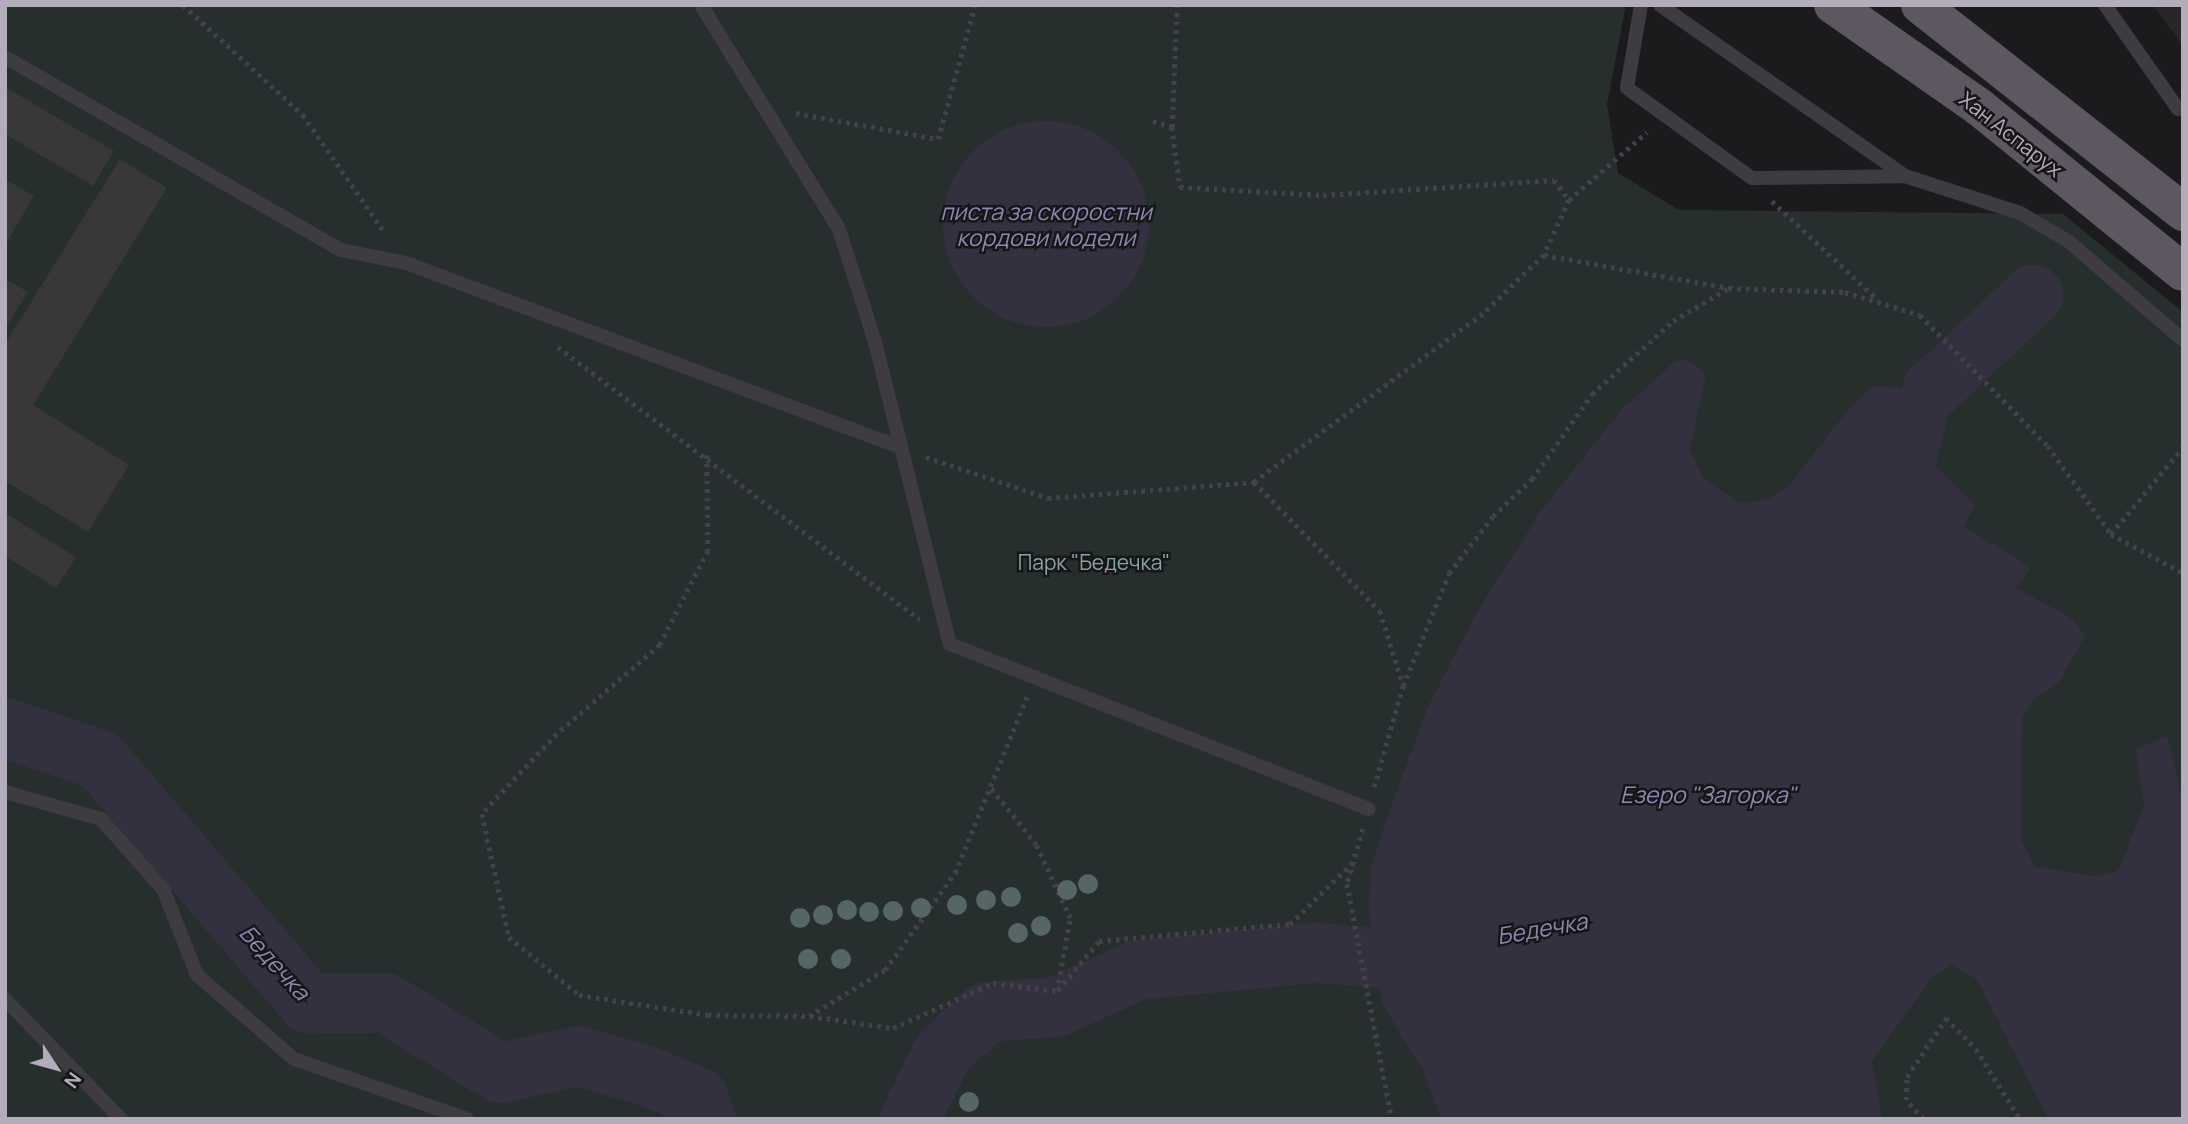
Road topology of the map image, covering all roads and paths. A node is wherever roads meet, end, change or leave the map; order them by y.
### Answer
1 (183, 5) edge
2 (701, 5) edge
3 (975, 5) edge
4 (1177, 5) edge
5 (1641, 5) edge
6 (1660, 5) edge
7 (1833, 5) edge
8 (1920, 5) edge
9 (2105, 5) edge
10 (5, 57) edge
11 (764, 107) junction
12 (2178, 109) dead end
13 (1665, 116) junction
14 (1153, 121) dead end
15 (1172, 127) junction
16 (1905, 176) junction
17 (1752, 178) junction
18 (1569, 200) junction
19 (2183, 212) edge
20 (1544, 254) junction
21 (406, 263) junction
22 (2183, 272) edge
23 (1728, 288) junction
24 (1878, 300) junction
25 (2183, 340) edge
26 (553, 343) dead end
27 (897, 446) junction
28 (2183, 447) edge
29 (707, 455) junction
30 (1255, 482) junction
31 (2111, 534) junction
32 (2183, 573) edge
33 (950, 644) junction
34 (1035, 679) junction
35 (1403, 686) junction
36 (989, 786) junction
37 (5, 792) edge
38 (1370, 809) junction
39 (1353, 861) junction
40 (1057, 991) junction
41 (5, 999) edge
42 (809, 1016) junction
43 (121, 1119) edge
44 (467, 1119) edge
45 (1392, 1119) edge
46 (1923, 1119) edge
47 (2020, 1119) edge

1 - 21 path
2 - 11 lane
3 - 11 path
4 - 15 path
5 - 13 lane
6 - 16 lane
7 - 22 main road, Хан Аспарух
8 - 19 main road
9 - 12 lane
10 - 21 lane
11 - 27 lane
13 - 17 lane
13 - 18 path
14 - 15 path
15 - 18 path
16 - 17 lane
16 - 25 lane
17 - 24 path
18 - 20 path
20 - 23 path
20 - 30 path
21 - 27 lane
23 - 24 path
23 - 35 path
24 - 31 path
26 - 29 path
27 - 30 path
27 - 33 lane
28 - 31 path
29 - 33 path
29 - 42 path
30 - 35 path
31 - 32 path
33 - 34 lane
34 - 36 path
34 - 38 lane
35 - 38 path
36 - 40 path
36 - 42 path
37 - 44 lane
38 - 39 path
39 - 40 path
39 - 45 path
40 - 42 path
41 - 43 lane
46 - 47 path

